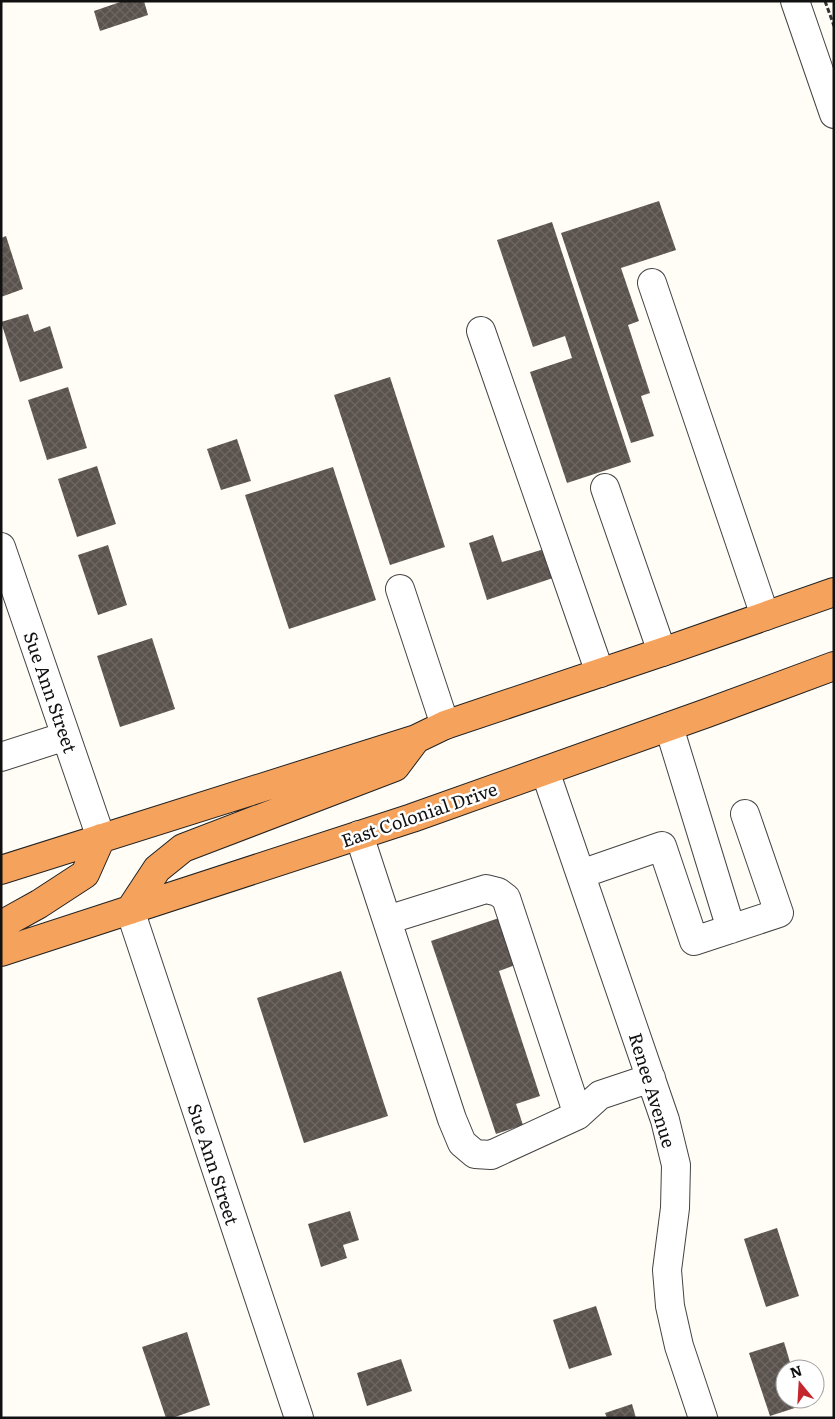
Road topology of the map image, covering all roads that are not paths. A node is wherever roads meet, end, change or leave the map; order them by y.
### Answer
1 (795, 1) edge
2 (834, 114) edge
3 (652, 282) dead end
4 (481, 331) dead end
5 (605, 488) dead end
6 (1, 547) edge
7 (400, 589) dead end
8 (834, 592) edge
9 (765, 616) junction
10 (834, 646) edge
11 (662, 652) junction
12 (834, 666) edge
13 (600, 673) junction
14 (706, 713) junction
15 (445, 725) junction
16 (668, 727) junction
17 (66, 736) junction
18 (416, 739) junction
19 (1, 757) edge
20 (545, 771) junction
21 (745, 814) dead end
22 (360, 835) junction
23 (101, 838) junction
24 (1, 870) edge
25 (581, 874) junction
26 (130, 910) junction
27 (387, 920) junction
28 (1, 925) edge
29 (731, 929) junction
30 (1, 952) edge
31 (651, 1078) junction
32 (578, 1116) junction
33 (299, 1418) edge
34 (703, 1418) edge

1 - 2 street
3 - 9 street
4 - 13 street
5 - 11 street
6 - 17 street, Sue Ann Street
7 - 15 street
8 - 9 highway
9 - 11 highway
10 - 14 highway
11 - 13 highway
12 - 14 highway, East Colonial Drive
13 - 15 highway
14 - 16 highway, East Colonial Drive
15 - 18 highway
16 - 20 highway, East Colonial Drive
16 - 29 street
17 - 19 street
17 - 23 street, Sue Ann Street
18 - 23 highway
18 - 26 highway
20 - 22 highway, East Colonial Drive
20 - 25 street, Renee Avenue
21 - 29 street
22 - 26 highway, East Colonial Drive
22 - 27 street
23 - 24 highway
23 - 28 highway
25 - 29 street
25 - 31 street, Renee Avenue
26 - 30 highway, East Colonial Drive
26 - 33 street, Sue Ann Street
27 - 32 street
27 - 32 street
31 - 32 street
31 - 34 street, Renee Avenue

